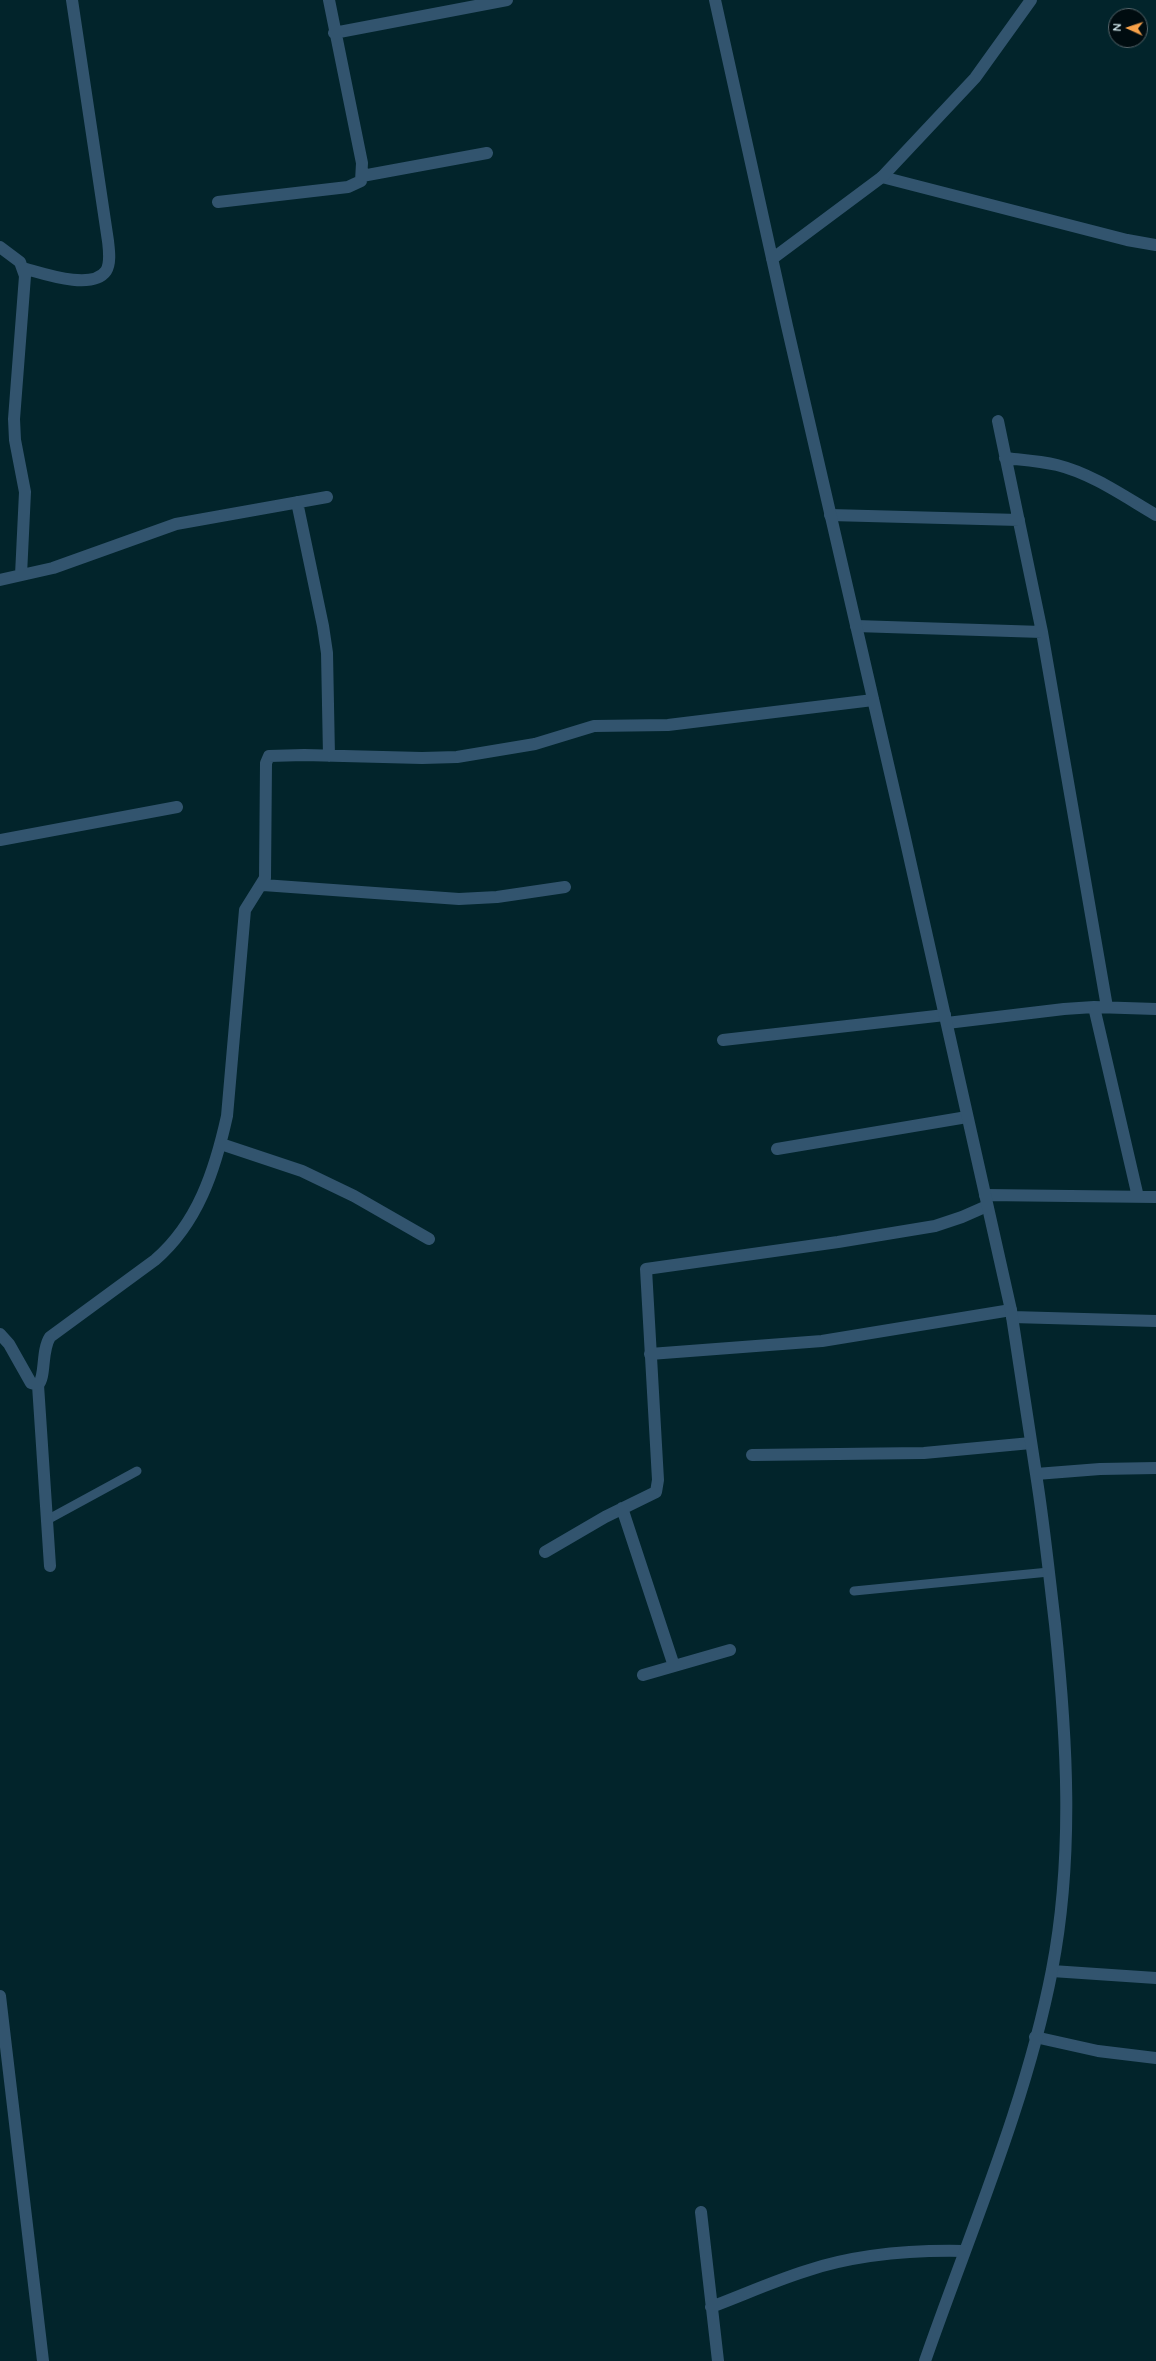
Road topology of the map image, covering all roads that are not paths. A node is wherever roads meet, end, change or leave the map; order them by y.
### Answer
1 (72, 0) edge
2 (328, 0) edge
3 (507, 0) edge
4 (715, 0) edge
5 (1031, 0) edge
6 (334, 33) junction
7 (487, 153) dead end
8 (362, 176) junction
9 (882, 178) junction
10 (218, 202) dead end
11 (1156, 246) edge
12 (0, 247) edge
13 (772, 259) junction
14 (23, 268) junction
15 (998, 420) dead end
16 (1005, 458) junction
17 (327, 497) dead end
18 (297, 502) junction
19 (830, 515) junction
20 (1156, 515) edge
21 (1019, 520) junction
22 (21, 575) junction
23 (0, 580) edge
24 (856, 626) junction
25 (1042, 632) junction
26 (873, 700) junction
27 (329, 756) junction
28 (176, 807) dead end
29 (0, 840) edge
30 (263, 885) junction
31 (565, 887) dead end
32 (1094, 1007) junction
33 (1107, 1007) junction
34 (1156, 1009) edge
35 (946, 1019) junction
36 (723, 1040) dead end
37 (967, 1117) junction
38 (221, 1144) junction
39 (777, 1148) dead end
40 (1138, 1197) junction
41 (1156, 1197) edge
42 (986, 1200) junction
43 (428, 1239) dead end
44 (1011, 1314) junction
45 (1156, 1321) edge
46 (0, 1334) edge
47 (650, 1354) junction
48 (38, 1384) junction
49 (1031, 1443) junction
50 (752, 1455) dead end
51 (1156, 1468) edge
52 (137, 1471) dead end
53 (1036, 1474) junction
54 (622, 1508) junction
55 (47, 1520) junction
56 (545, 1552) dead end
57 (50, 1566) dead end
58 (1049, 1572) junction
59 (854, 1591) dead end
60 (730, 1650) dead end
61 (674, 1666) junction
62 (643, 1675) dead end
63 (1052, 1971) junction
64 (1156, 1978) edge
65 (0, 1996) edge
66 (1036, 2037) junction
67 (1156, 2058) edge
68 (701, 2212) dead end
69 (964, 2252) junction
70 (711, 2306) junction
71 (43, 2361) edge
72 (718, 2361) edge
73 (925, 2361) edge

1 - 14 street
2 - 6 street
3 - 6 street
4 - 13 street
5 - 9 street
6 - 8 street
7 - 8 street
8 - 10 street
9 - 11 street
9 - 13 street
12 - 14 street
13 - 19 street
14 - 22 street
15 - 16 street
16 - 20 street
16 - 21 street
17 - 18 street
18 - 22 street
18 - 27 street
19 - 21 street
19 - 24 street
21 - 25 street
22 - 23 street
24 - 25 street
24 - 26 street
25 - 33 street
26 - 27 street
26 - 35 street
27 - 30 street
28 - 29 street
30 - 31 street
30 - 38 street
32 - 33 street
32 - 35 street
32 - 40 street
33 - 34 street
35 - 36 street
35 - 37 street
37 - 39 street
37 - 42 street
38 - 43 street
38 - 48 street
40 - 41 street
40 - 42 street
42 - 44 street
42 - 47 street
44 - 45 street
44 - 47 street
44 - 49 street
46 - 48 street
47 - 54 street
48 - 55 street
49 - 50 street
49 - 53 street
51 - 53 street
52 - 55 lane
53 - 58 street
54 - 56 street
54 - 61 street
55 - 57 street
58 - 59 lane
58 - 63 street
60 - 61 street
61 - 62 street
63 - 64 street
63 - 66 street
65 - 71 street
66 - 67 street
66 - 69 street
68 - 70 street
69 - 70 street
69 - 73 street
70 - 72 street

